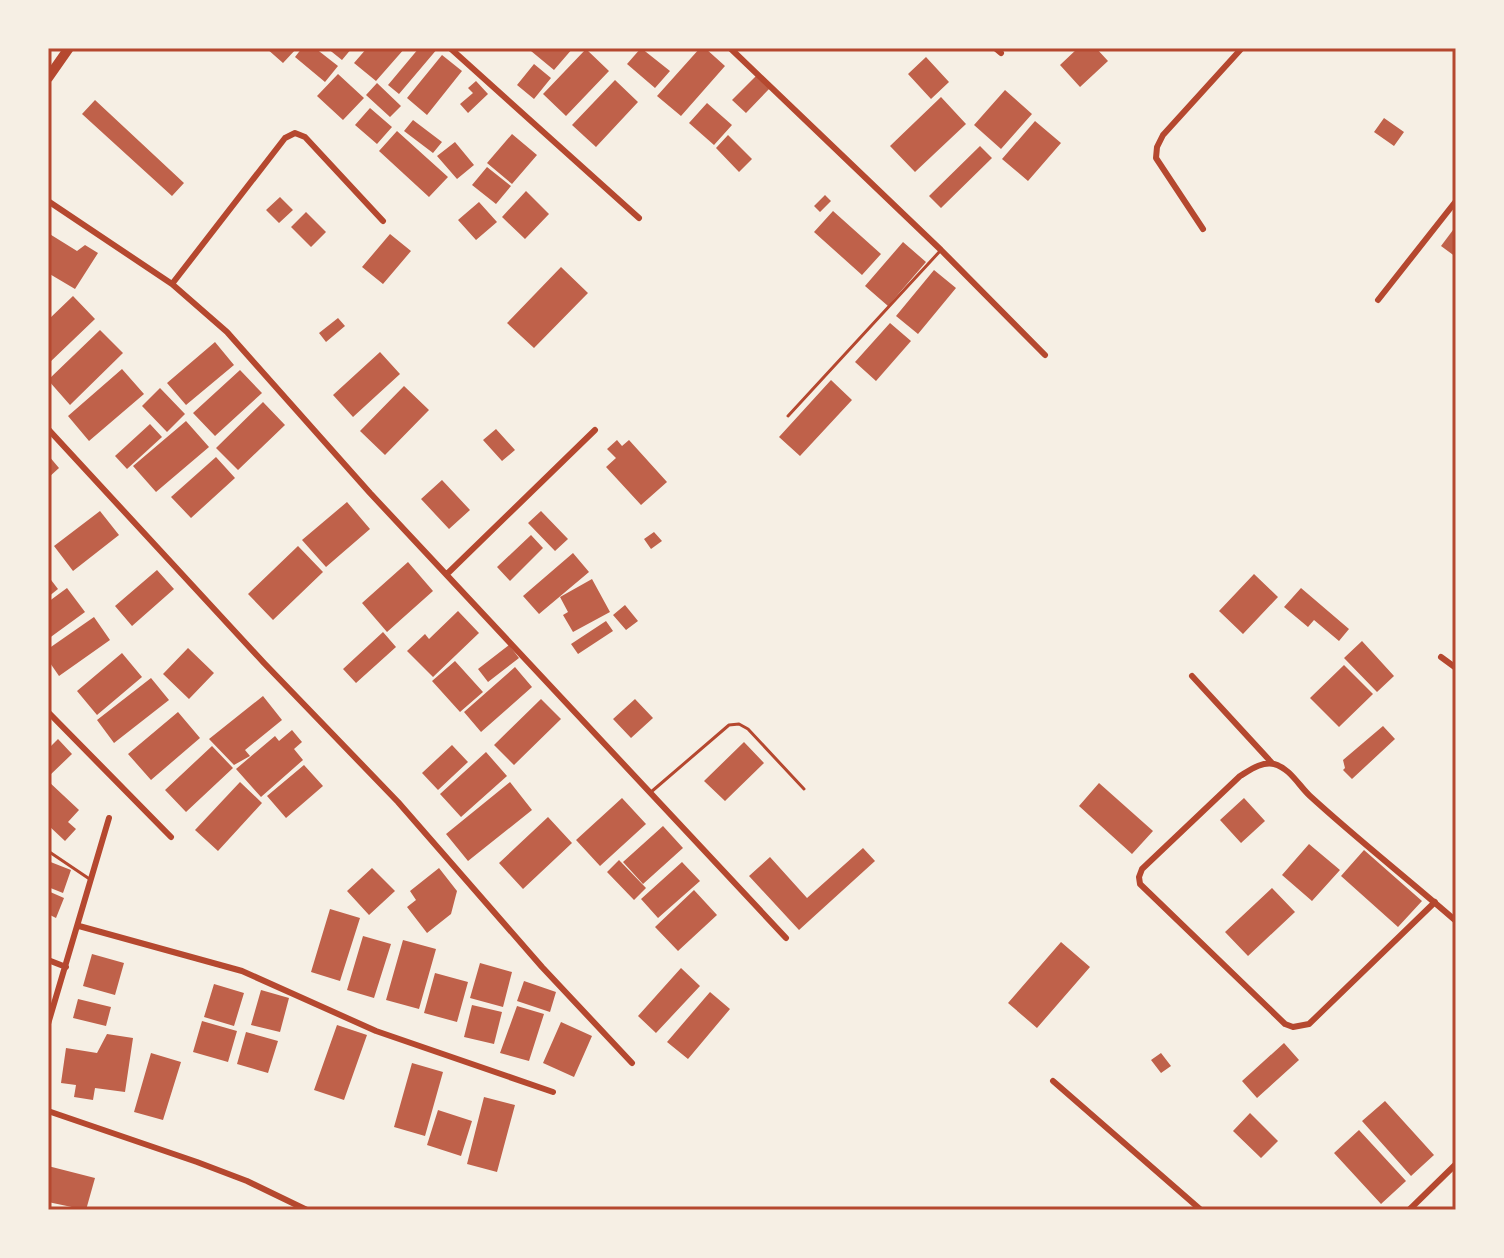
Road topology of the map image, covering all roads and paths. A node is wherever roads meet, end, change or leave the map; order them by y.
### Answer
1 (69, 48) edge
2 (450, 48) edge
3 (730, 48) edge
4 (1242, 48) edge
5 (48, 78) edge
6 (48, 201) edge
7 (1456, 201) edge
8 (639, 218) dead end
9 (383, 221) dead end
10 (1203, 229) dead end
11 (941, 250) junction
12 (172, 284) junction
13 (1378, 300) dead end
14 (1045, 355) dead end
15 (788, 416) dead end
16 (48, 429) edge
17 (595, 430) dead end
18 (448, 573) junction
19 (1441, 657) dead end
20 (1456, 668) edge
21 (1192, 676) dead end
22 (48, 712) edge
23 (1272, 763) junction
24 (804, 789) dead end
25 (651, 792) junction
26 (109, 818) dead end
27 (171, 837) dead end
28 (48, 851) edge
29 (91, 880) junction
30 (1435, 902) junction
31 (1456, 921) edge
32 (79, 926) junction
33 (786, 938) dead end
34 (48, 960) edge
35 (66, 967) junction
36 (48, 1024) edge
37 (632, 1063) dead end
38 (1053, 1081) dead end
39 (553, 1092) dead end
40 (48, 1111) edge
41 (1456, 1164) edge
42 (307, 1210) edge
43 (1201, 1210) edge
44 (1409, 1210) edge

1 - 5 main road
2 - 8 street
3 - 11 street
4 - 10 street
6 - 12 street
7 - 13 street
9 - 12 street
11 - 14 street
11 - 15 lane
12 - 18 street
16 - 37 street
17 - 18 street
18 - 25 street
19 - 20 street
21 - 23 street
22 - 27 street
23 - 30 street
23 - 30 street
24 - 25 lane
25 - 33 street
26 - 29 street
28 - 29 lane
29 - 32 street
30 - 31 street
32 - 35 street
32 - 39 street
34 - 35 street
35 - 36 street
38 - 43 street
40 - 42 street
41 - 44 street

